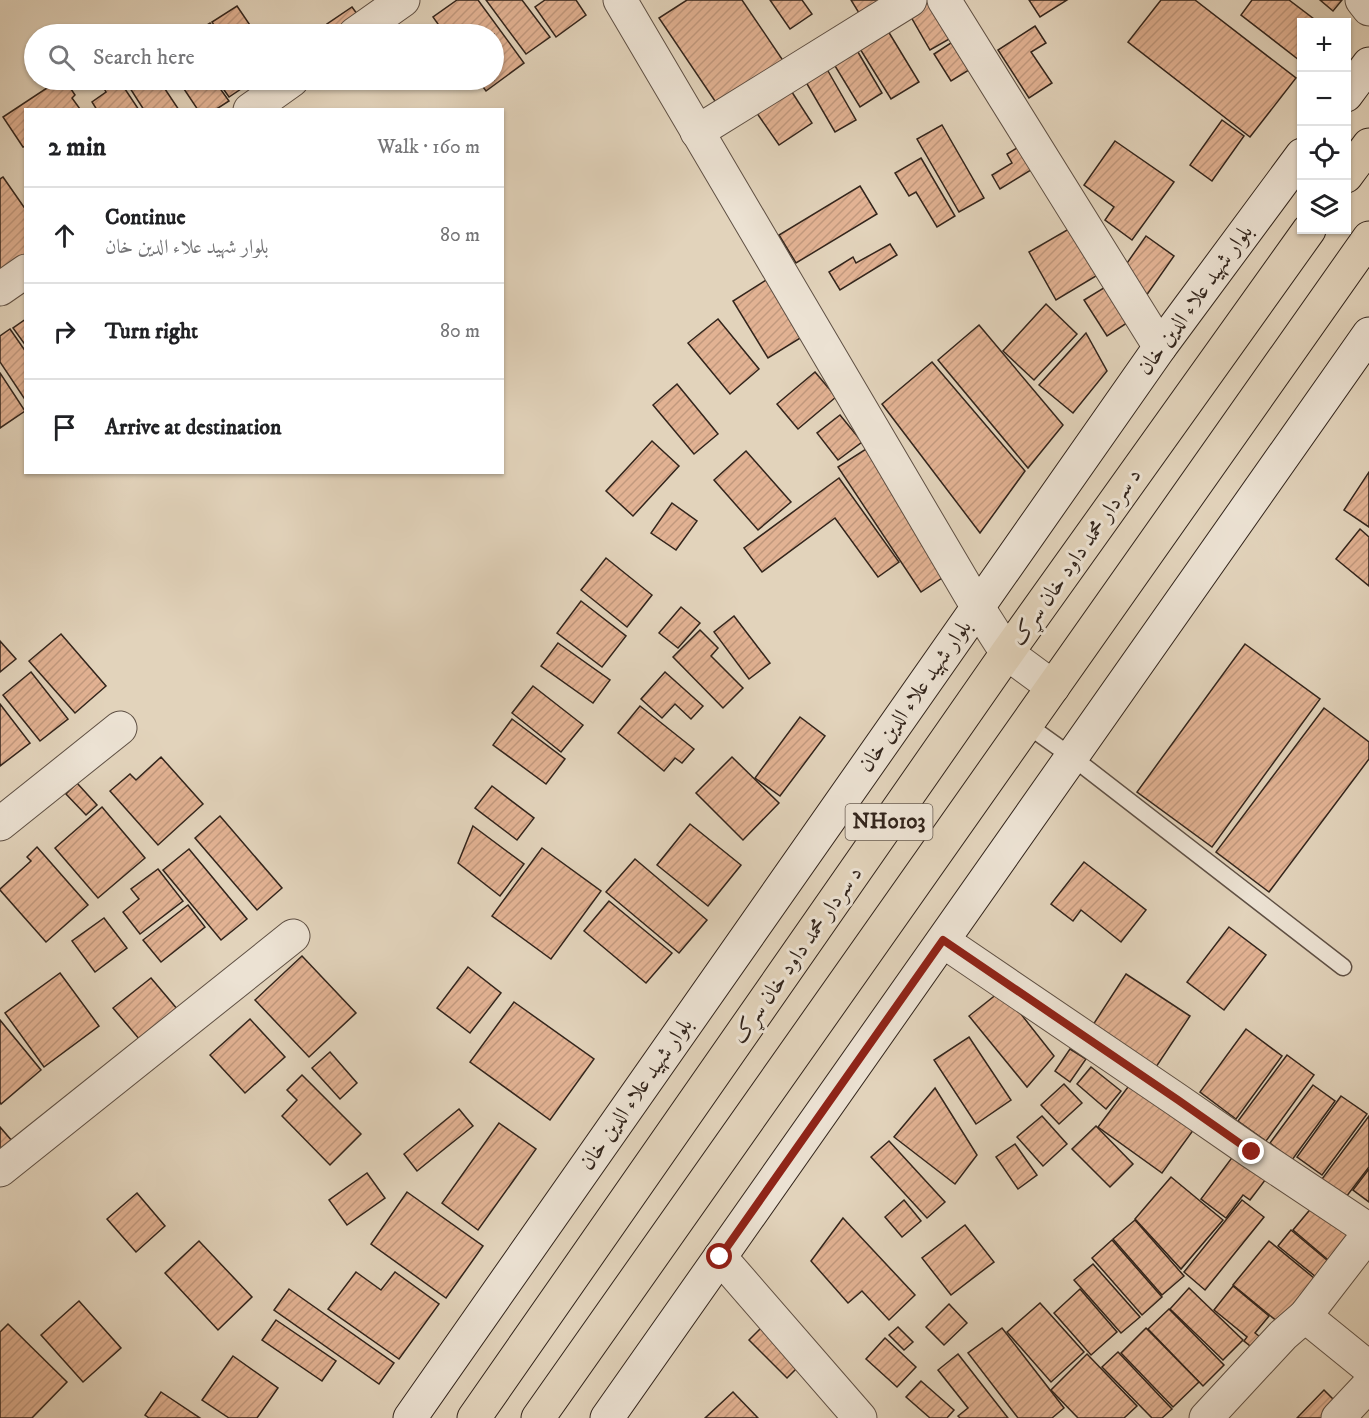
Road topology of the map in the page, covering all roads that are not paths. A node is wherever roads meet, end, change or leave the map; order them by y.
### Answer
1 (403, 0) edge
2 (620, 0) edge
3 (909, 0) edge
4 (944, 0) edge
5 (1362, 0) edge
6 (1369, 9) edge
7 (369, 24) edge
8 (1369, 64) edge
9 (1351, 89) edge
10 (278, 90) edge
11 (253, 108) edge
12 (698, 132) junction
13 (1369, 145) edge
14 (1297, 162) edge
15 (1351, 170) edge
16 (1306, 234) edge
17 (1369, 238) edge
18 (24, 272) edge
19 (0, 289) edge
20 (1369, 334) edge
21 (1160, 347) junction
22 (977, 606) junction
23 (1007, 653) junction
24 (1053, 687) junction
25 (1026, 724) junction
26 (120, 728) dead end
27 (1072, 757) junction
28 (0, 824) edge
29 (293, 936) dead end
30 (943, 940) junction
31 (1343, 967) dead end
32 (0, 1170) edge
33 (720, 1257) junction
34 (1305, 1316) junction
35 (1369, 1368) edge
36 (1369, 1385) edge
37 (410, 1418) edge
38 (474, 1418) edge
39 (538, 1418) edge
40 (607, 1418) edge
41 (860, 1418) edge
42 (1206, 1418) edge
43 (1338, 1418) edge

1 - 7 street
2 - 12 street
3 - 12 street
4 - 21 street
5 - 6 street
8 - 9 street
10 - 11 street
12 - 22 street
13 - 15 highway
14 - 21 street, بلوار شهید علاء الدین خان
16 - 23 highway, د سردار محمد داود خان سړک / NH0103
17 - 24 highway, NH0103
18 - 19 street
20 - 27 street
21 - 22 street, بلوار شهید علاء الدین خان
22 - 23 street
22 - 37 street, بلوار شهید علاء الدین خان
23 - 24 street
23 - 38 highway, د سردار محمد داود خان سړک / NH0103
24 - 25 highway, NH0103
25 - 27 lane
25 - 39 highway, NH0103
26 - 28 street
27 - 30 street
27 - 31 lane
29 - 32 street
30 - 33 street
30 - 34 street
33 - 40 street
33 - 41 street
34 - 35 street
34 - 42 street
36 - 43 street

